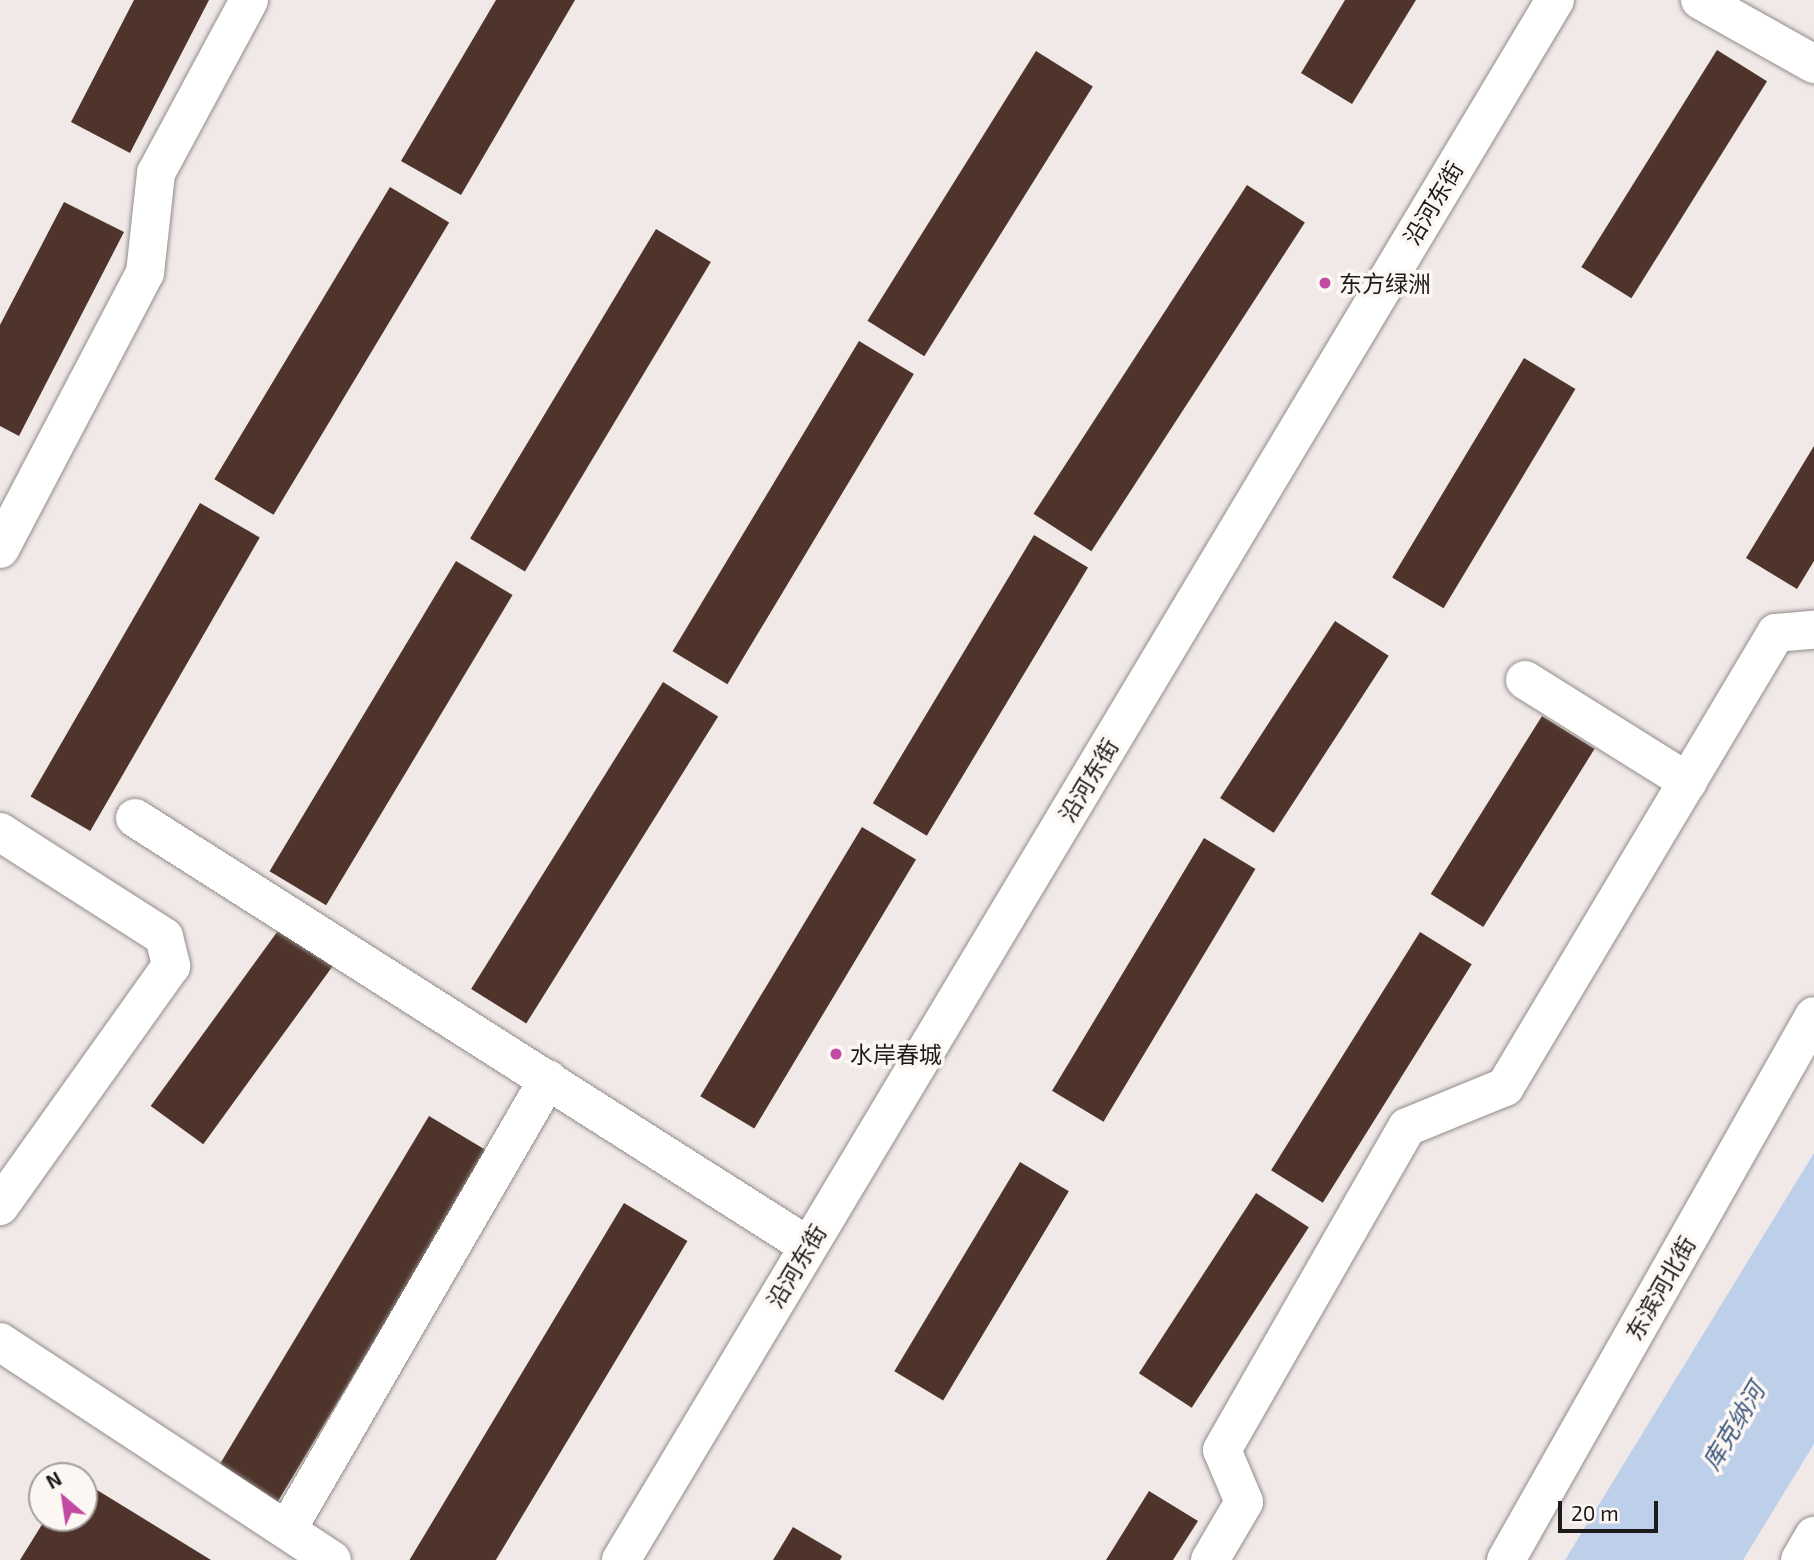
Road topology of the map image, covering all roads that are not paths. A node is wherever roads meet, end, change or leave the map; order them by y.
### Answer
1 (249, 0) edge
2 (1555, 0) edge
3 (1700, 0) edge
4 (1814, 64) edge
5 (0, 549) edge
6 (1814, 629) edge
7 (1525, 680) dead end
8 (1688, 782) junction
9 (135, 818) dead end
10 (0, 832) edge
11 (1814, 1016) edge
12 (548, 1079) junction
13 (0, 1206) edge
14 (808, 1246) junction
15 (0, 1342) edge
16 (287, 1530) junction
17 (1814, 1536) edge
18 (331, 1560) edge
19 (621, 1560) edge
20 (1210, 1560) edge
21 (1506, 1560) edge
22 (1800, 1560) edge

1 - 5 street
2 - 14 street, 沿河东街
3 - 4 street
6 - 8 street
7 - 8 street
8 - 20 street
9 - 12 street
10 - 13 street
11 - 21 street, 东滨河北街
12 - 14 street
12 - 16 street
14 - 19 street, 沿河东街
15 - 16 street
16 - 18 street
17 - 22 street

